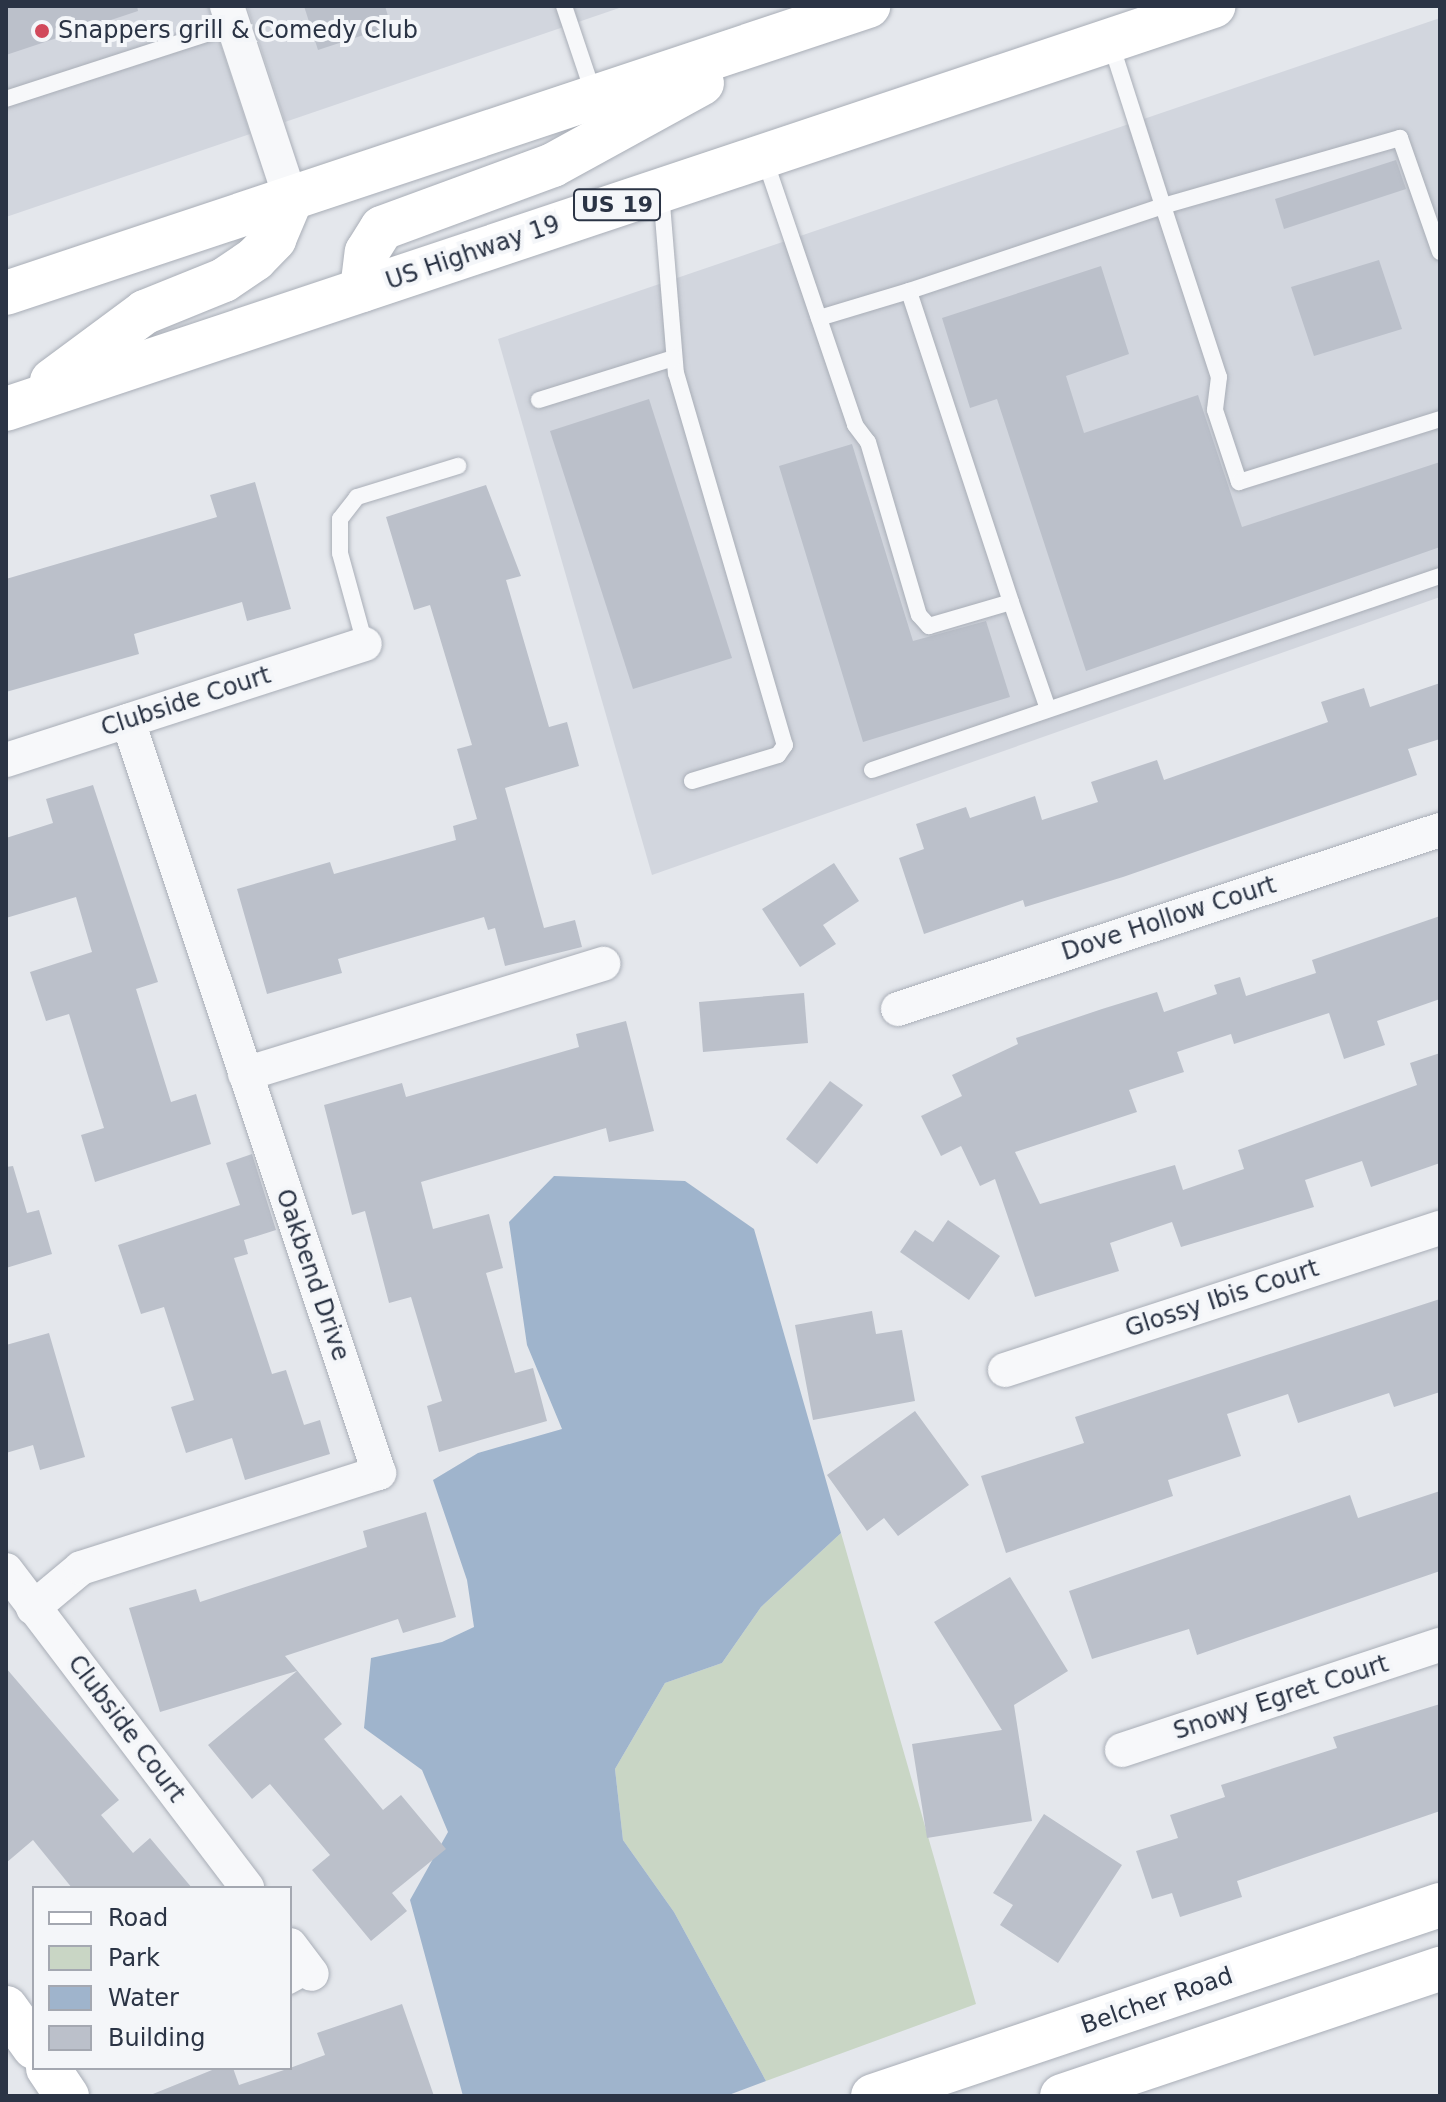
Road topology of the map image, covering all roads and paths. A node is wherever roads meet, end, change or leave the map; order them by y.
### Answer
1 (564, 6) edge
2 (868, 6) edge
3 (1213, 6) edge
4 (230, 15) edge
5 (1110, 23) edge
6 (803, 28) junction
7 (595, 98) junction
8 (6, 99) edge
9 (764, 156) junction
10 (661, 190) junction
11 (291, 199) junction
12 (1163, 206) junction
13 (1440, 252) edge
14 (362, 290) junction
15 (909, 291) junction
16 (6, 293) edge
17 (819, 318) junction
18 (674, 358) junction
19 (539, 400) dead end
20 (14, 406) edge
21 (1440, 419) edge
22 (458, 466) dead end
23 (1440, 576) edge
24 (1011, 602) junction
25 (365, 644) joint
26 (1048, 709) junction
27 (128, 721) junction
28 (6, 760) edge
29 (872, 770) dead end
30 (692, 781) dead end
31 (1440, 830) edge
32 (603, 964) dead end
33 (898, 1009) dead end
34 (245, 1074) junction
35 (1440, 1228) edge
36 (1005, 1370) dead end
37 (6, 1570) edge
38 (33, 1608) junction
39 (1440, 1645) edge
40 (1122, 1750) dead end
41 (245, 1886) edge
42 (1440, 1905) edge
43 (292, 1951) edge
44 (1440, 1969) edge
45 (301, 1980) edge
46 (6, 2008) edge
47 (32, 2044) edge
48 (49, 2070) edge
49 (67, 2096) edge
50 (873, 2096) edge
51 (1062, 2096) edge

1 - 7 lane
2 - 6 main road
3 - 5 main road
4 - 8 lane
4 - 11 street
5 - 9 main road, US Highway 19 / US 19
5 - 12 lane
6 - 7 main road
6 - 14 main road
7 - 11 main road
9 - 10 main road, US Highway 19 / US 19
9 - 17 lane
10 - 14 main road, US Highway 19 / US 19
10 - 18 lane
11 - 16 main road
11 - 20 main road
12 - 13 lane
12 - 15 lane
12 - 21 lane
14 - 20 main road, US Highway 19 / US 19
15 - 17 lane
15 - 24 lane
17 - 24 lane
18 - 19 lane
18 - 30 lane
22 - 25 lane
23 - 26 lane
24 - 26 lane
25 - 27 street, Clubside Court
26 - 29 lane
27 - 28 street, Clubside Court
27 - 34 street, Oakbend Drive
31 - 33 street, Dove Hollow Court
32 - 34 street
34 - 38 street, Oakbend Drive
35 - 36 street, Glossy Ibis Court
37 - 38 street, Clubside Court
38 - 41 street, Clubside Court
39 - 40 street, Snowy Egret Court
42 - 50 main road, Belcher Road
43 - 45 street
44 - 51 main road
46 - 47 main road
48 - 49 main road

